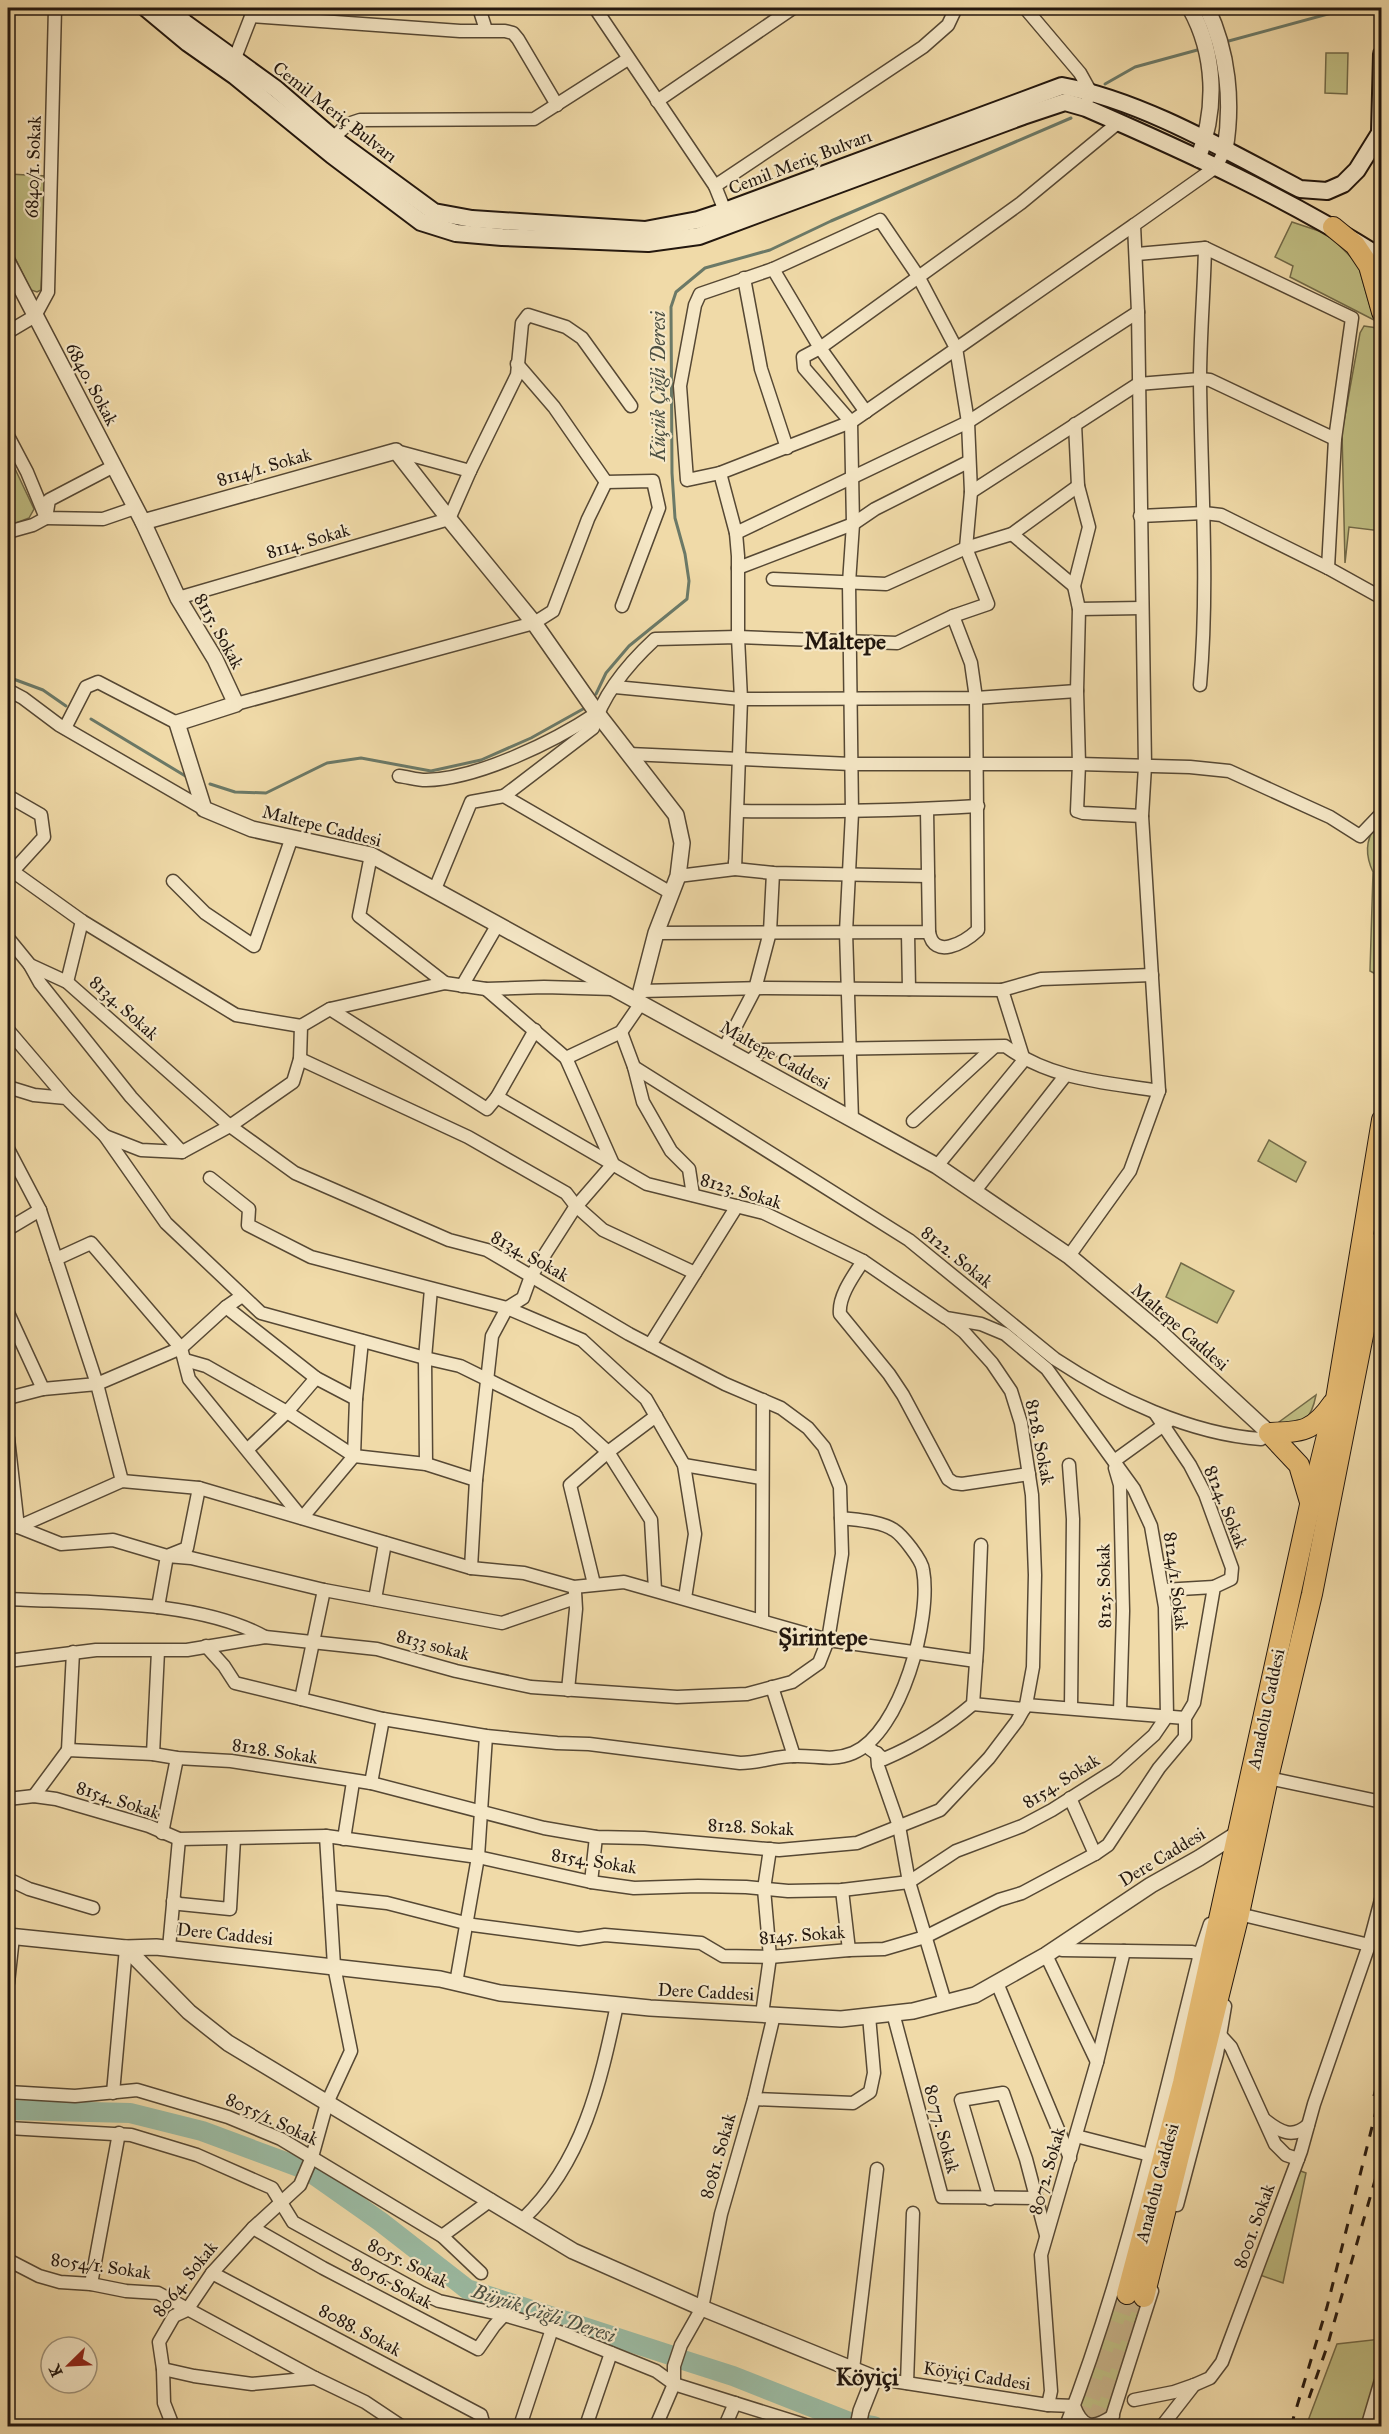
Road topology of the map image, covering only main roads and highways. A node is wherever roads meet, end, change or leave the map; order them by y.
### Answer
1 (146, 8) edge
2 (167, 8) edge
3 (1382, 54) edge
4 (1333, 227) junction
5 (1382, 258) edge
6 (1382, 312) edge
7 (1382, 1120) edge
8 (1382, 1239) edge
9 (1336, 1399) junction
10 (1299, 1466) junction
11 (1326, 1474) junction
12 (1310, 1505) junction

1 - 4 main road, Cemil Meriç Bulvarı
2 - 3 main road, Cemil Meriç Bulvarı
4 - 5 main road, Cemil Meriç Bulvarı
4 - 6 highway
7 - 9 highway, Anadolu Caddesi
8 - 11 highway, Anadolu Caddesi
9 - 10 highway
9 - 11 highway, Anadolu Caddesi
10 - 11 highway
10 - 12 highway
11 - 12 highway, Anadolu Caddesi
11 - 12 highway, Anadolu Caddesi

